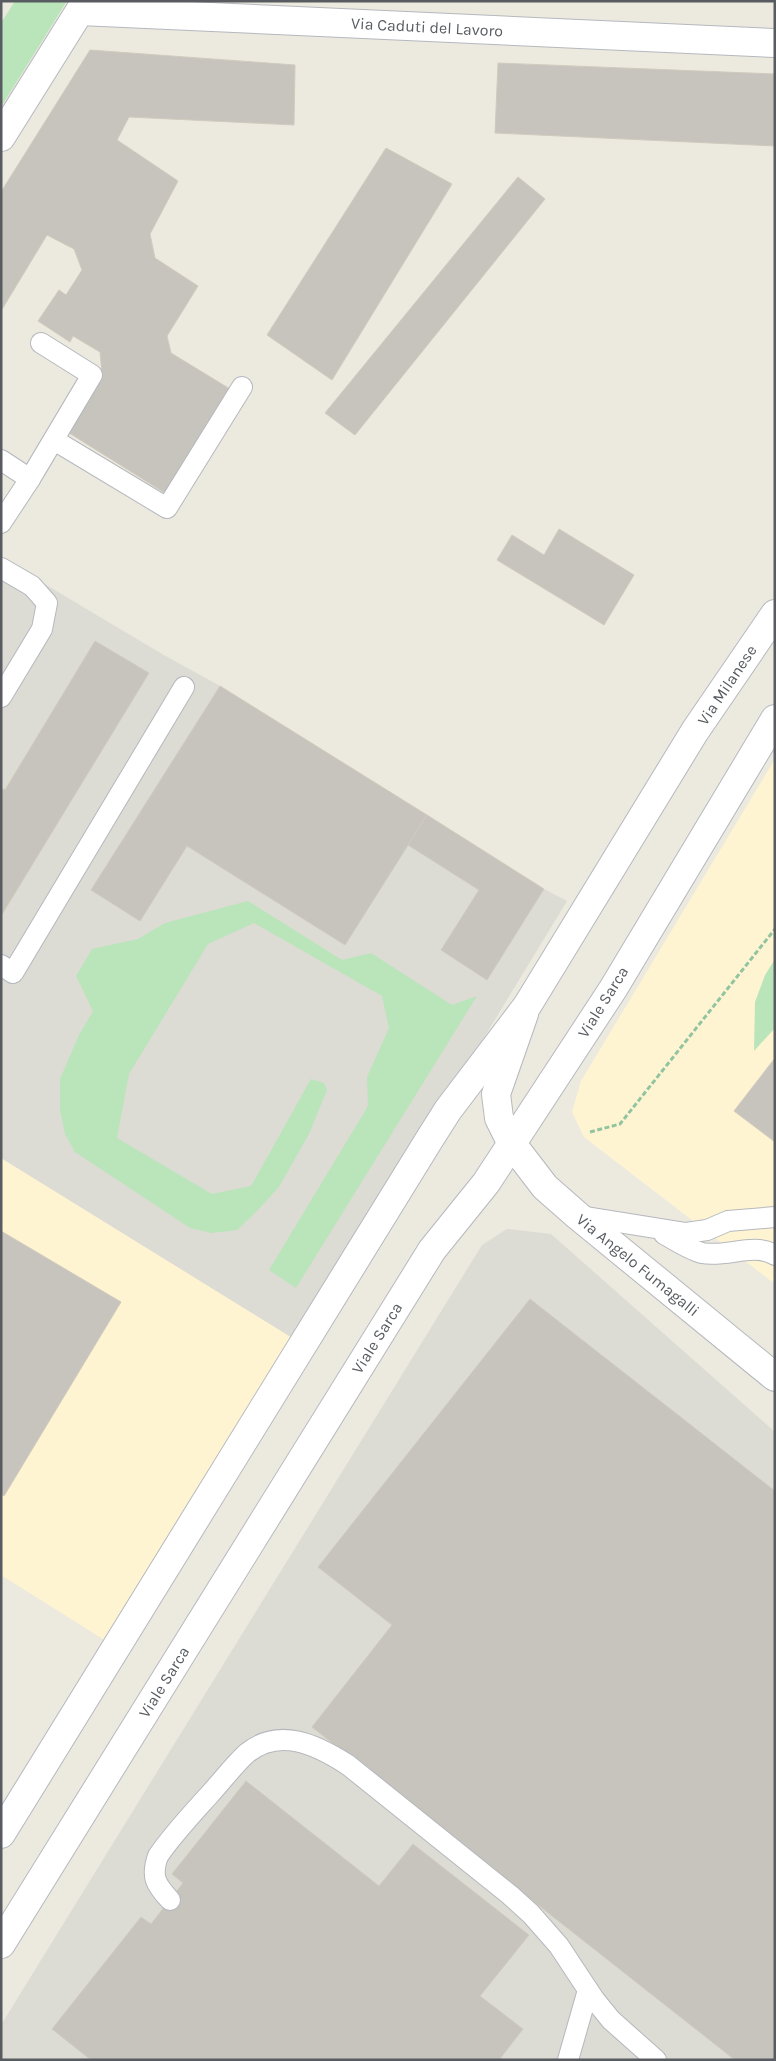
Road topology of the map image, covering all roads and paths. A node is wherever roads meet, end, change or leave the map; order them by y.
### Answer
1 (83, 6) edge
2 (775, 43) edge
3 (1, 137) edge
4 (41, 343) dead end
5 (242, 387) dead end
6 (54, 440) junction
7 (1, 460) edge
8 (30, 480) junction
9 (1, 523) edge
10 (1, 568) edge
11 (775, 614) edge
12 (184, 687) dead end
13 (1, 697) edge
14 (769, 729) edge
15 (775, 929) edge
16 (1, 965) edge
17 (527, 1006) junction
18 (590, 1132) dead end
19 (512, 1144) junction
20 (578, 1216) junction
21 (775, 1217) edge
22 (651, 1228) junction
23 (775, 1254) edge
24 (775, 1376) edge
25 (1, 1834) edge
26 (170, 1900) dead end
27 (1, 1944) edge
28 (588, 1990) junction
29 (568, 2060) edge
30 (656, 2060) edge

1 - 2 street, Via Caduti del Lavoro
1 - 3 street
4 - 6 lane
5 - 6 lane
6 - 8 lane
7 - 8 lane
8 - 9 lane
10 - 13 lane
11 - 17 street, Via Milanese
12 - 16 lane
14 - 19 street, Viale Sarca
15 - 18 path
17 - 19 street, Via Angelo Fumagalli
17 - 25 street
19 - 20 street, Via Angelo Fumagalli
19 - 27 street, Viale Sarca
20 - 22 lane
20 - 24 street, Via Angelo Fumagalli
21 - 22 lane
22 - 23 lane
26 - 28 lane
28 - 29 lane
28 - 30 lane

